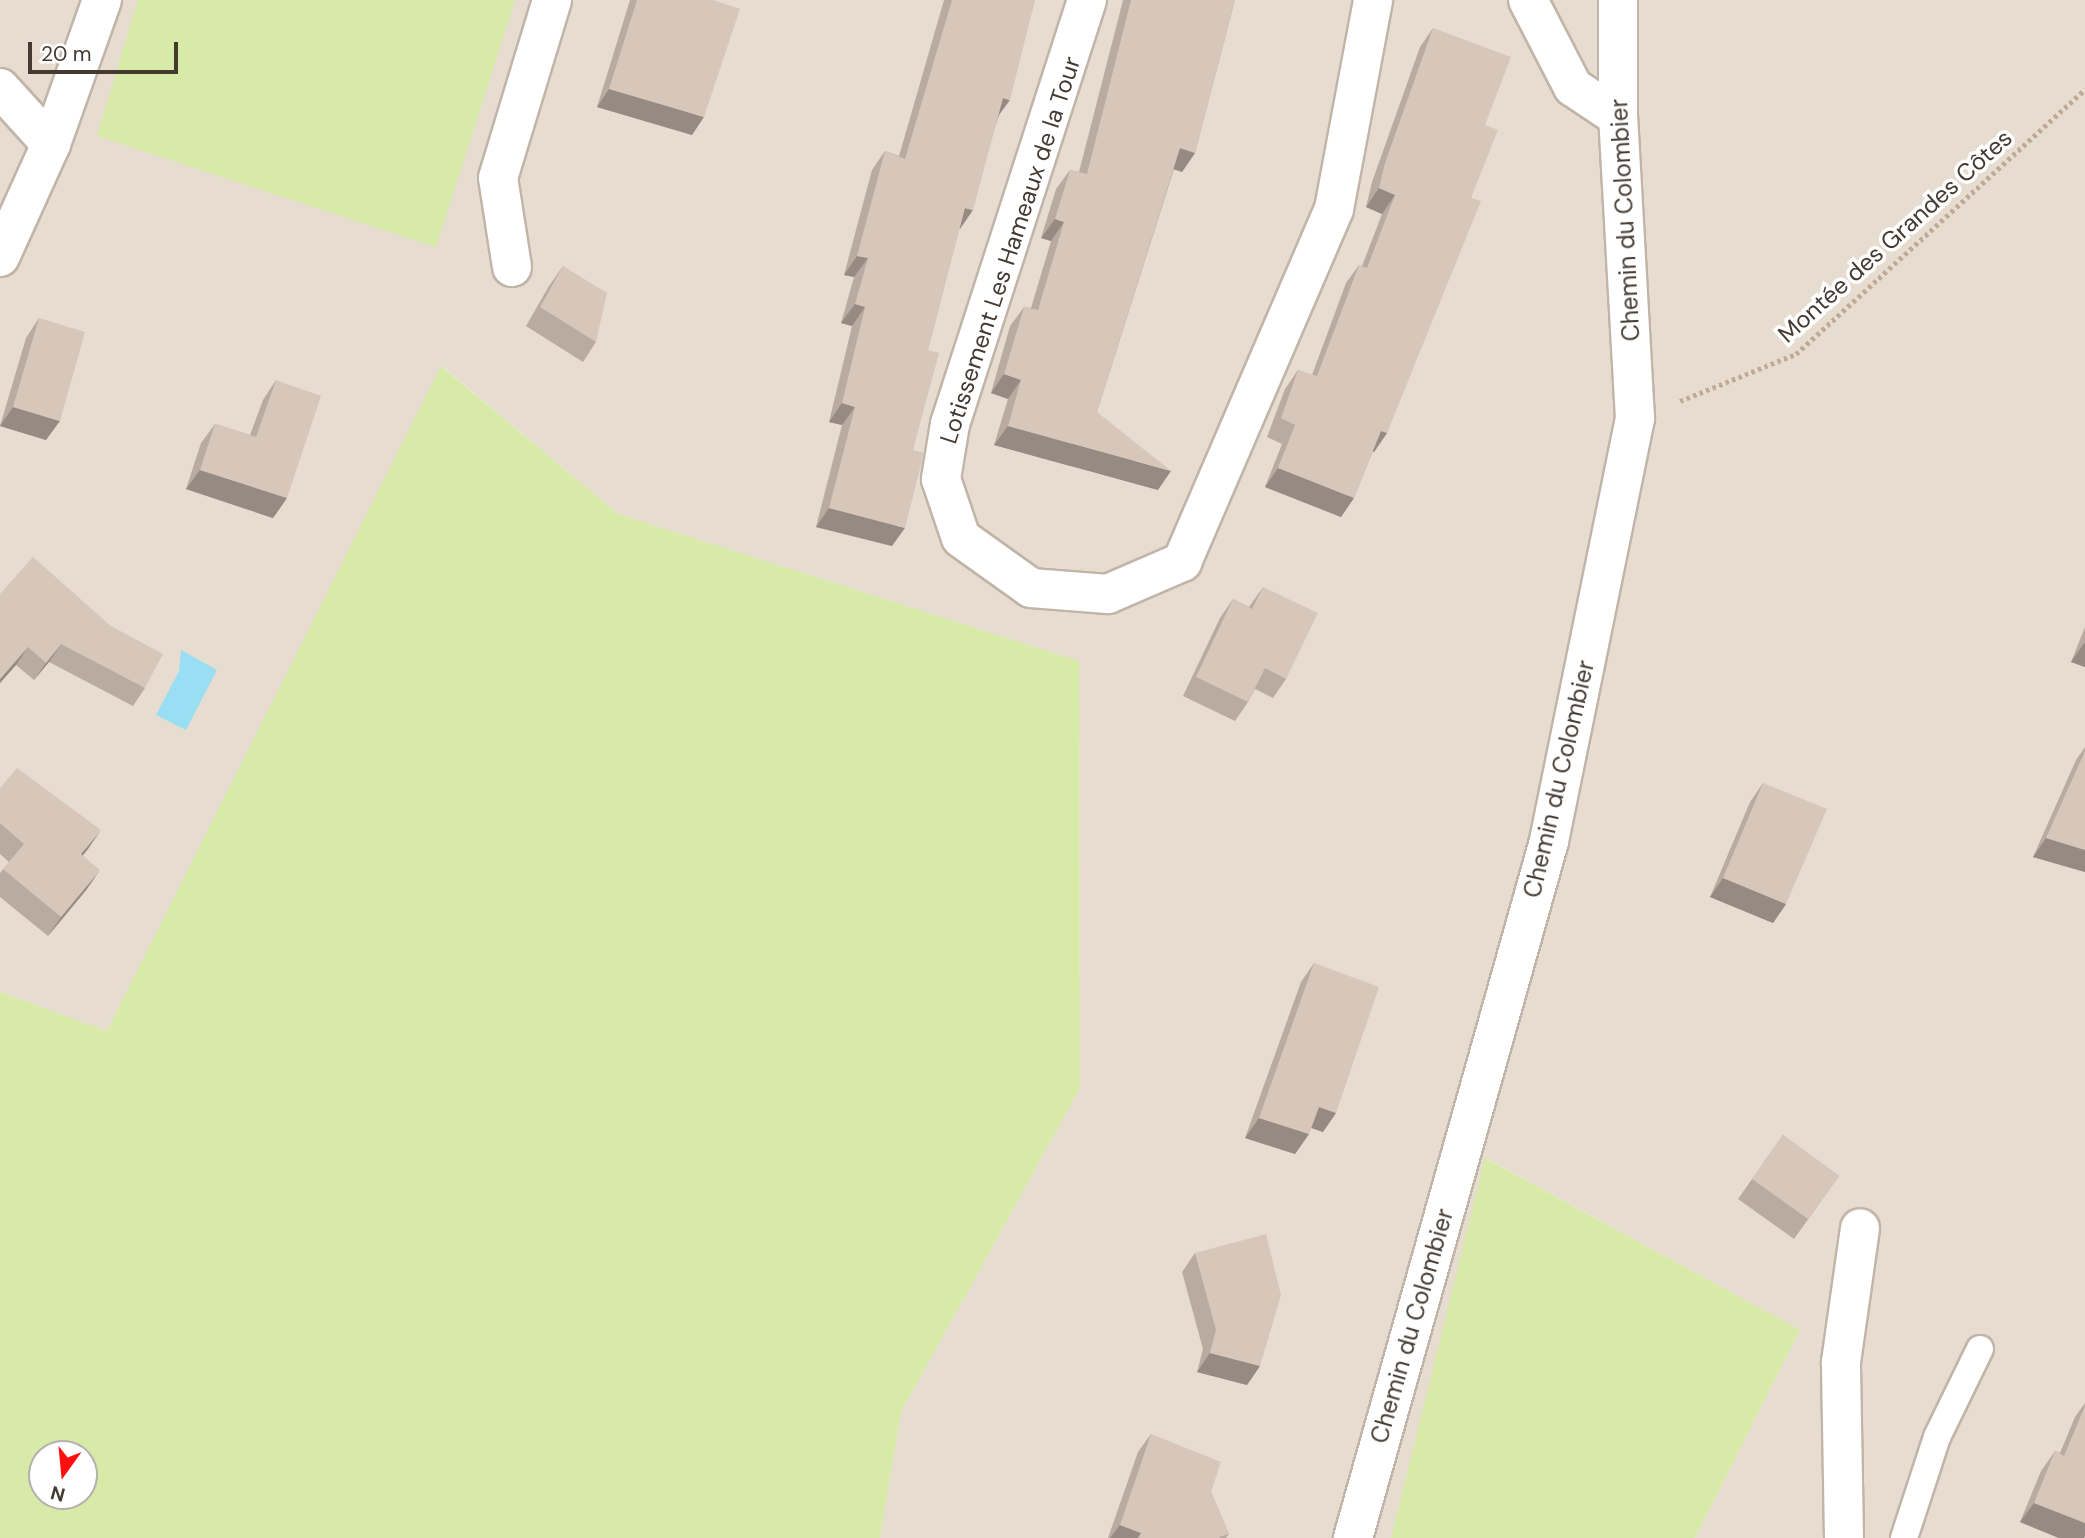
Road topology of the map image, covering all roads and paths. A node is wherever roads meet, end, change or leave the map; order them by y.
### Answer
1 (102, 0) edge
2 (552, 0) edge
3 (1087, 0) edge
4 (1373, 0) edge
5 (1528, 0) edge
6 (1618, 0) edge
7 (0, 88) edge
8 (2085, 89) edge
9 (1618, 117) junction
10 (51, 144) junction
11 (0, 257) edge
12 (512, 267) dead end
13 (1635, 419) junction
14 (1860, 1228) dead end
15 (1980, 1349) dead end
16 (1353, 1538) edge
17 (1844, 1538) edge
18 (1903, 1538) edge

1 - 10 street
2 - 12 street
3 - 4 street, Lotissement Les Hameaux de la Tour
5 - 9 street
6 - 9 street, Chemin du Colombier
7 - 10 street
8 - 13 path, Montée des Grandes Côtes
9 - 13 street, Chemin du Colombier
10 - 11 street
13 - 16 street, Chemin du Colombier
14 - 17 street
15 - 18 lane

